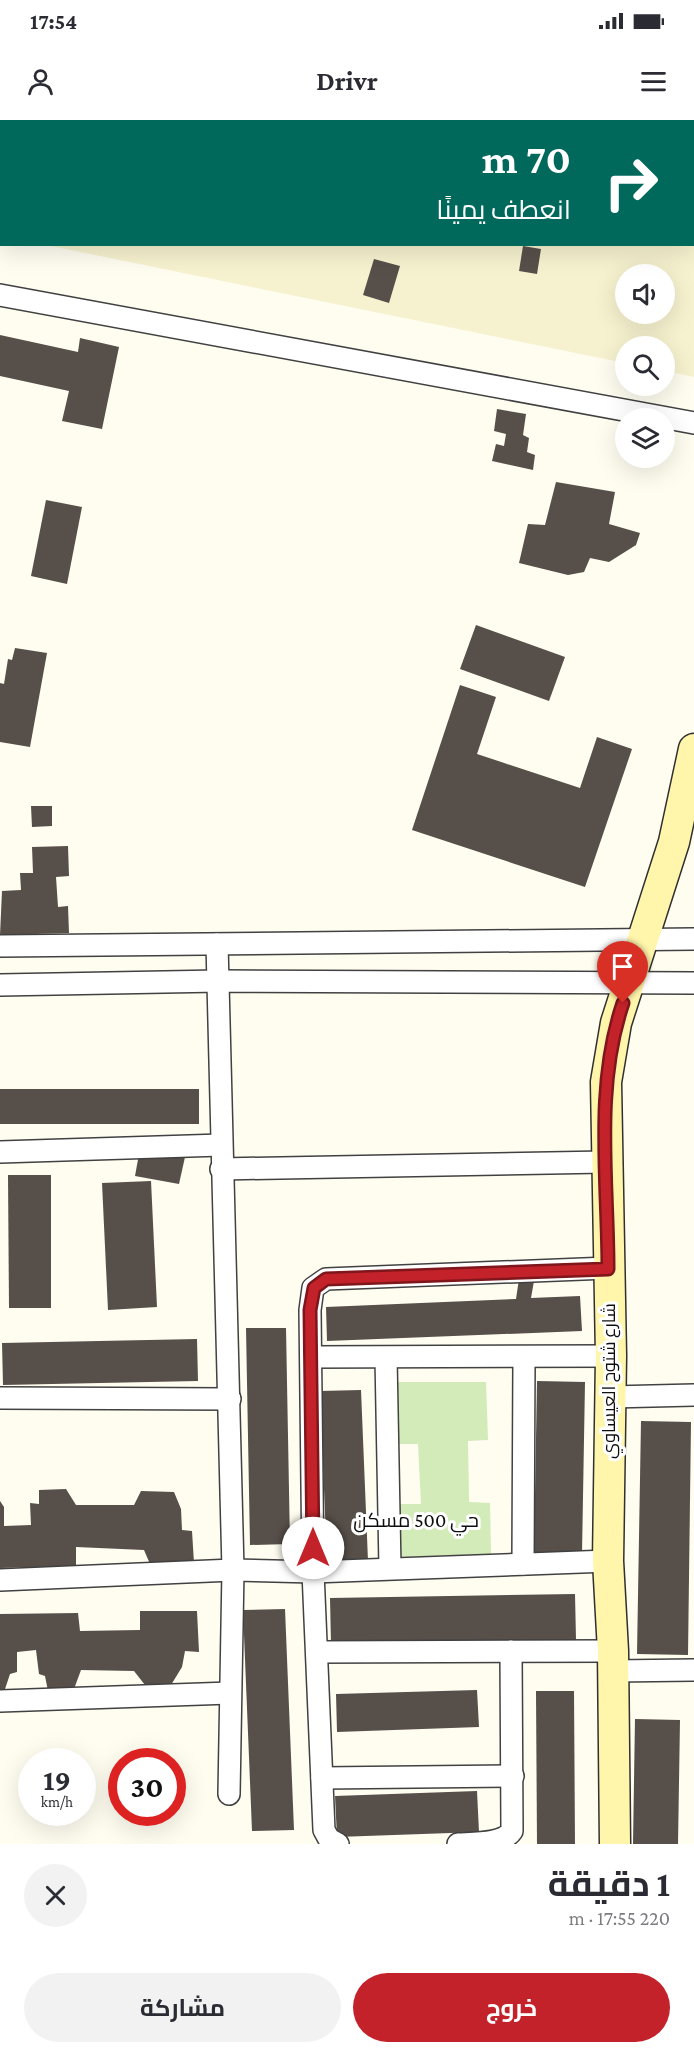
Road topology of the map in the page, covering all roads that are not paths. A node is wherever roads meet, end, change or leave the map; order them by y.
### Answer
1 (0, 295) edge
2 (694, 423) edge
3 (694, 749) edge
4 (645, 938) junction
5 (694, 939) edge
6 (217, 944) junction
7 (0, 946) edge
8 (219, 981) junction
9 (630, 982) junction
10 (694, 983) edge
11 (0, 985) edge
12 (221, 1145) junction
13 (0, 1152) edge
14 (605, 1162) junction
15 (221, 1169) junction
16 (608, 1269) junction
17 (611, 1356) junction
18 (312, 1357) junction
19 (386, 1358) junction
20 (524, 1358) junction
21 (694, 1395) edge
22 (611, 1396) junction
23 (0, 1398) edge
24 (230, 1399) junction
25 (608, 1561) junction
26 (523, 1564) junction
27 (390, 1568) junction
28 (232, 1570) junction
29 (313, 1572) junction
30 (0, 1580) edge
31 (511, 1651) junction
32 (318, 1652) junction
33 (613, 1661) junction
34 (694, 1670) edge
35 (230, 1693) junction
36 (0, 1701) edge
37 (513, 1776) junction
38 (322, 1778) junction
39 (229, 1794) dead end
40 (338, 1844) edge
41 (458, 1844) edge
42 (615, 1844) edge

1 - 2 street
3 - 4 street, شارع شتوح العيساوي
4 - 5 street
4 - 6 street
4 - 9 street, شارع شتوح العيساوي
6 - 7 street
6 - 8 street
8 - 9 street
8 - 11 street
8 - 12 street
9 - 10 street
9 - 14 street, شارع شتوح العيساوي
12 - 13 street
12 - 15 street
14 - 15 street
14 - 16 street, شارع شتوح العيساوي
15 - 24 street
16 - 17 street, شارع شتوح العيساوي
16 - 18 street
17 - 20 street
17 - 22 street, شارع شتوح العيساوي
18 - 19 street
18 - 29 street
19 - 20 street
19 - 27 street
20 - 26 street
21 - 22 street
22 - 25 street, شارع شتوح العيساوي
23 - 24 street
24 - 28 street
25 - 26 street
25 - 33 street, شارع شتوح العيساوي
26 - 27 street
27 - 29 street
28 - 29 street
28 - 30 street
28 - 35 street
29 - 32 street
31 - 32 street
31 - 33 street
31 - 37 street
32 - 38 street
33 - 34 street
33 - 42 street, شارع شتوح العيساوي
35 - 36 street
35 - 39 street
37 - 38 street
37 - 41 street
38 - 40 street

